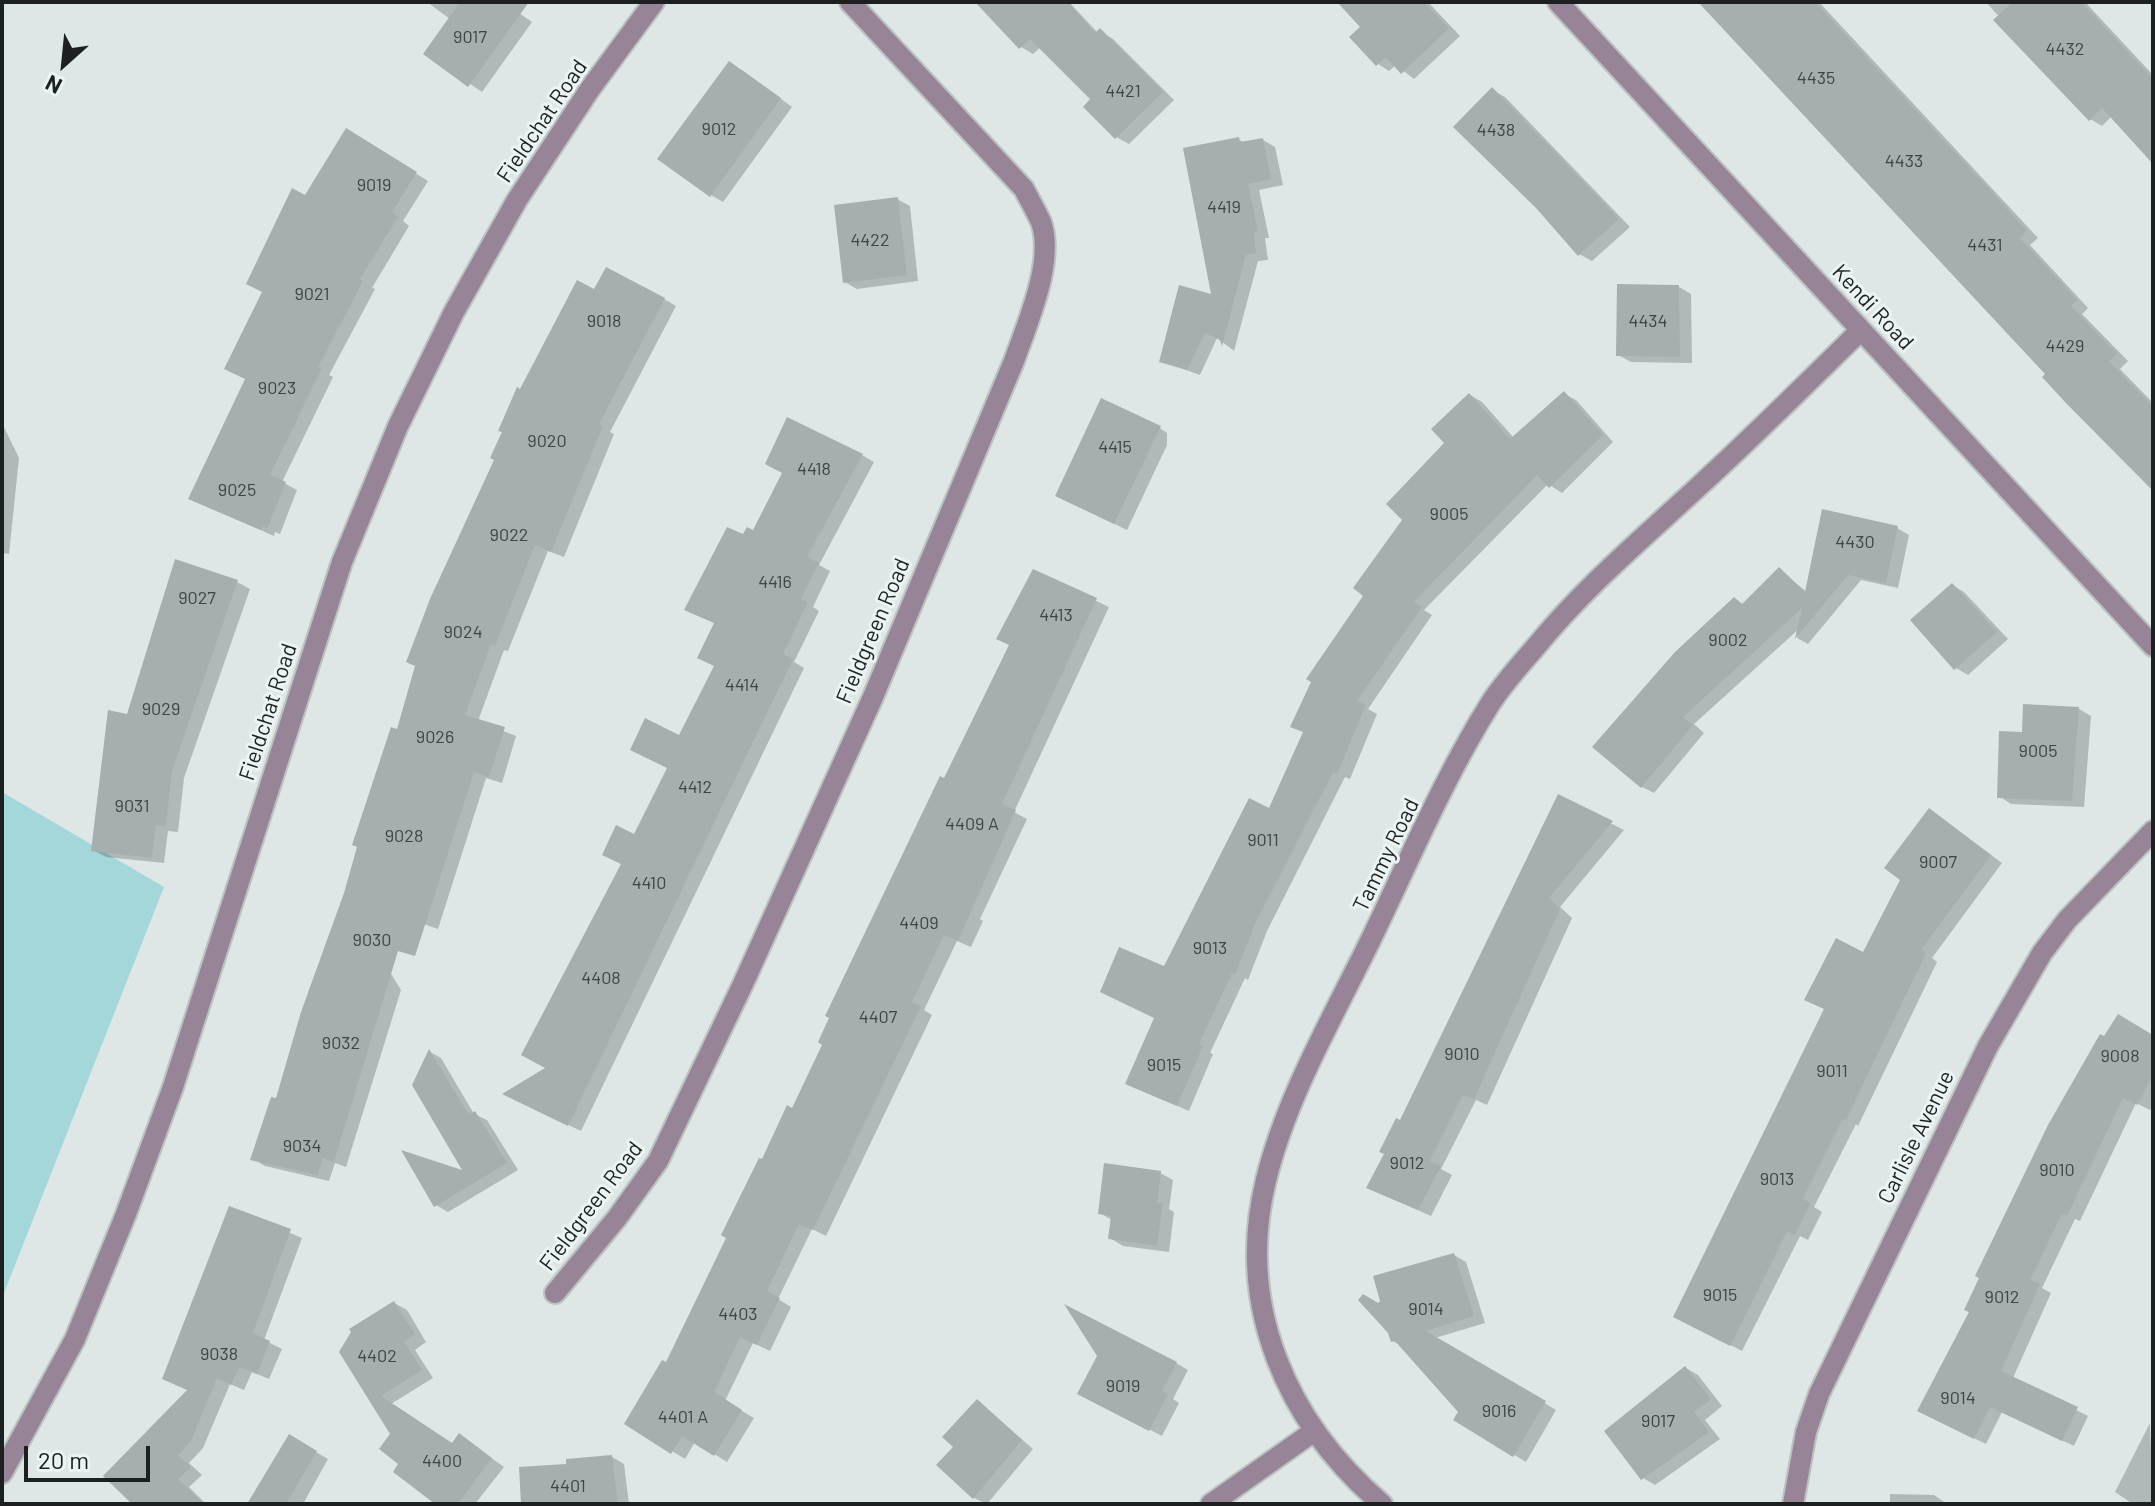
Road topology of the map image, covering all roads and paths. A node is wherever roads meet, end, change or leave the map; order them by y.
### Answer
1 (654, 2) edge
2 (850, 2) edge
3 (1558, 2) edge
4 (1861, 330) junction
5 (2153, 646) edge
6 (2153, 831) edge
7 (555, 1293) dead end
8 (1313, 1432) junction
9 (2, 1473) edge
10 (1211, 1504) edge
11 (1382, 1504) edge
12 (1793, 1504) edge

1 - 9 street, Fieldchat Road
2 - 7 street, Fieldgreen Road
3 - 4 street, Kendi Road
4 - 5 street, Kendi Road
4 - 8 street, Tammy Road
6 - 12 street, Carlisle Avenue
8 - 10 street
8 - 11 street, Tammy Road

